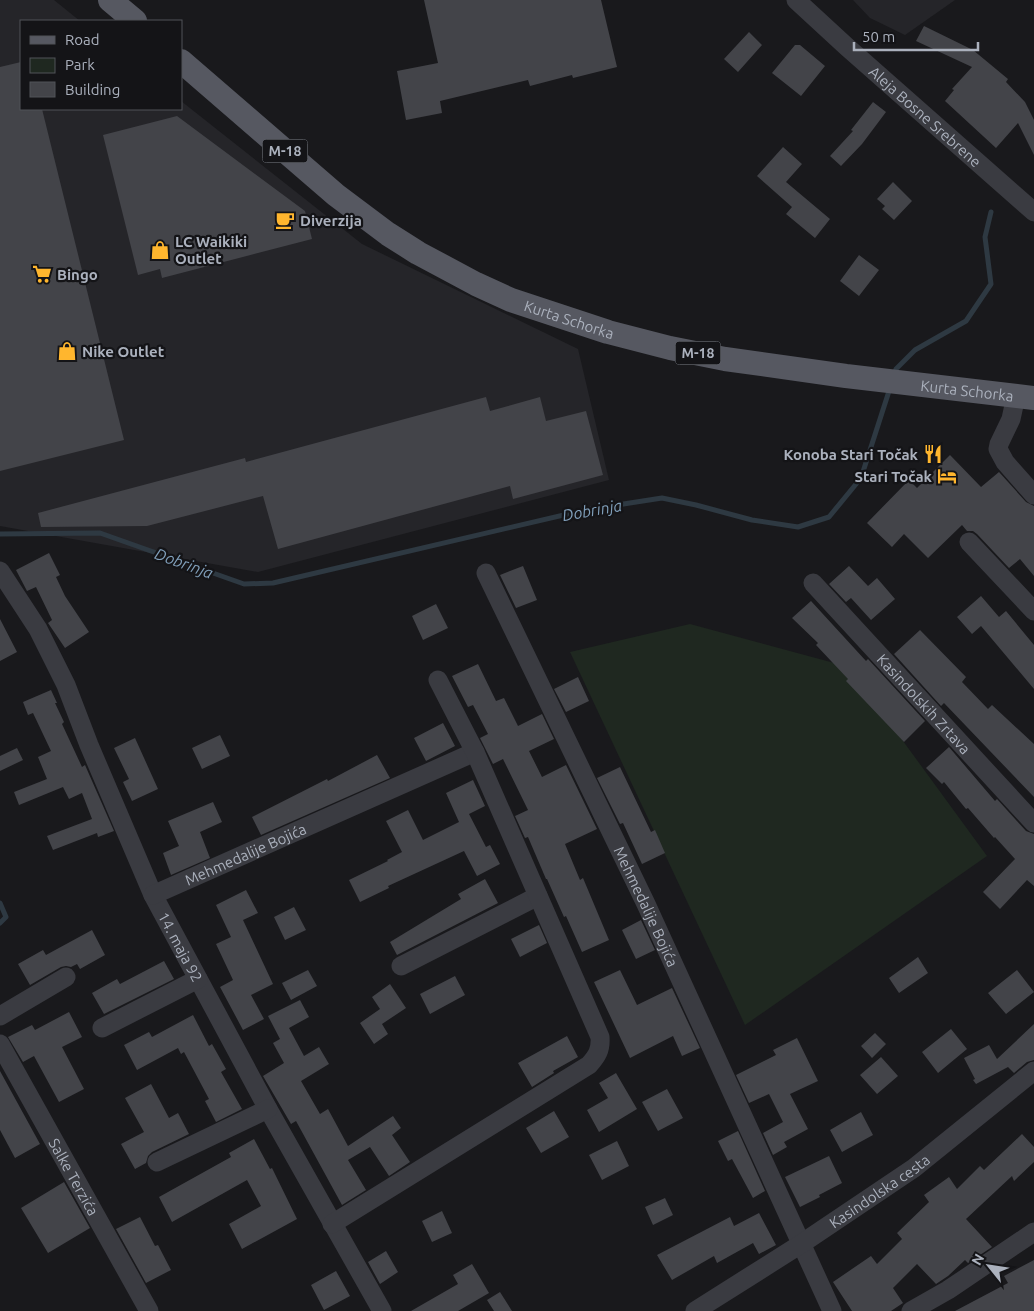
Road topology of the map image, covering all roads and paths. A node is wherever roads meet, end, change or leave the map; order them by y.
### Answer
1 (110, 0) edge
2 (796, 0) edge
3 (134, 20) edge
4 (182, 62) edge
5 (1034, 212) edge
6 (1025, 397) edge
7 (1034, 496) edge
8 (969, 542) dead end
9 (0, 571) edge
10 (486, 573) dead end
11 (813, 583) dead end
12 (1034, 611) edge
13 (438, 680) dead end
14 (475, 752) junction
15 (1034, 823) edge
16 (153, 896) junction
17 (538, 896) junction
18 (402, 966) dead end
19 (66, 977) dead end
20 (198, 979) junction
21 (0, 1016) edge
22 (102, 1028) dead end
23 (0, 1044) edge
24 (1034, 1071) edge
25 (268, 1109) junction
26 (157, 1162) dead end
27 (332, 1224) junction
28 (1034, 1232) edge
29 (801, 1244) junction
30 (719, 1304) edge
31 (149, 1311) edge
32 (382, 1311) edge
33 (695, 1311) edge
34 (832, 1311) edge
35 (911, 1311) edge

1 - 3 main road
2 - 5 street, Aleja Bosne Srebrene
4 - 6 main road, Kurta Schorka / M-18
6 - 7 street
8 - 12 street
9 - 16 street, 14. maja 92
10 - 29 street, Mehmedalije Bojića
11 - 15 street, Kasindolskih Zrtava
13 - 14 street
14 - 16 street, Mehmedalije Bojića
14 - 17 street
16 - 20 street, 14. maja 92
17 - 18 street
17 - 27 street
19 - 21 street
20 - 22 street
20 - 25 street, 14. maja 92
23 - 31 street, Salke Terzića
24 - 29 street, Kasindolska cesta
25 - 26 street
25 - 27 street, 14. maja 92
27 - 32 street, 14. maja 92
28 - 35 street
29 - 30 street, Kasindolska cesta
29 - 34 street, Mehmedalije Bojića
30 - 33 street, Kasindolska cesta

